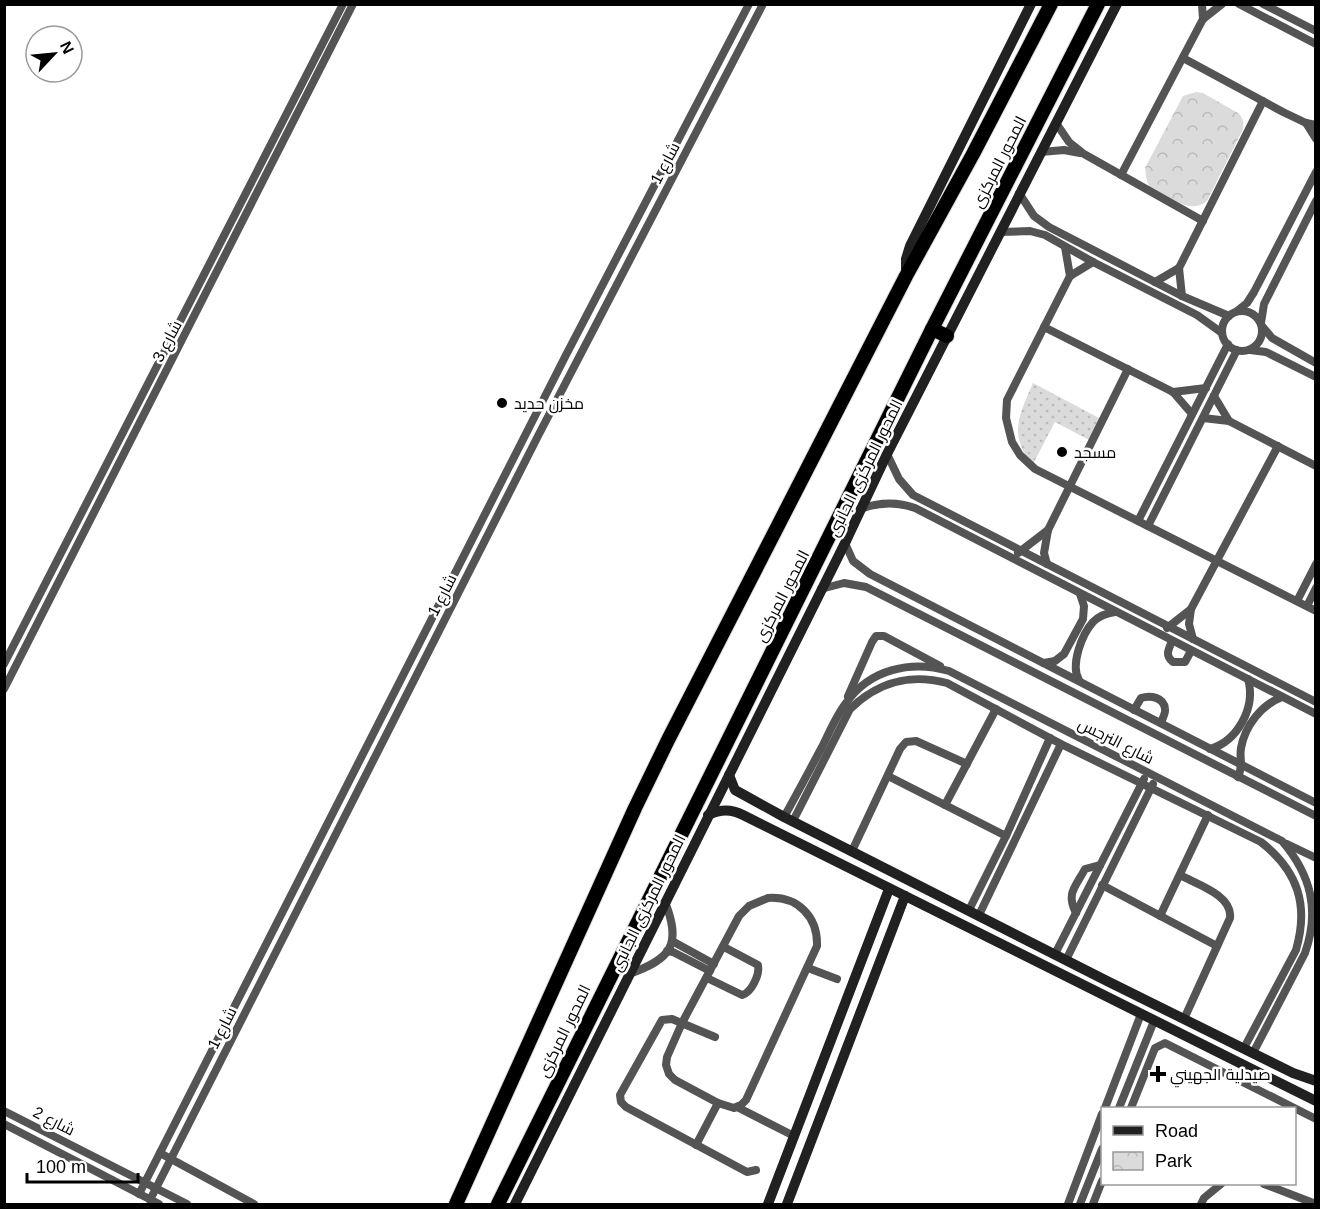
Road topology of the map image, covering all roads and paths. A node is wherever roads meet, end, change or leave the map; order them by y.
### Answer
1 (343, 4) edge
2 (353, 4) edge
3 (749, 4) edge
4 (763, 4) edge
5 (1031, 4) edge
6 (1051, 4) edge
7 (1098, 4) edge
8 (1117, 4) edge
9 (1202, 4) edge
10 (1222, 4) edge
11 (1239, 4) edge
12 (1263, 4) edge
13 (1281, 9) edge
14 (1203, 19) junction
15 (1316, 31) edge
16 (1316, 44) edge
17 (1183, 58) junction
18 (1263, 101) junction
19 (1056, 123) junction
20 (1306, 123) junction
21 (1316, 125) edge
22 (1316, 139) edge
23 (1041, 152) junction
24 (1084, 154) junction
25 (1316, 172) edge
26 (1121, 175) junction
27 (1019, 193) junction
28 (1316, 201) edge
29 (1203, 221) junction
30 (1000, 232) junction
31 (1065, 247) junction
32 (1093, 262) junction
33 (1179, 268) junction
34 (906, 276) junction
35 (1070, 276) junction
36 (1155, 282) junction
37 (1182, 296) junction
38 (1233, 313) junction
39 (1261, 324) junction
40 (1044, 327) junction
41 (932, 329) junction
42 (1222, 333) junction
43 (947, 336) junction
44 (1228, 345) junction
45 (1237, 350) junction
46 (1250, 350) junction
47 (1316, 363) edge
48 (1128, 369) junction
49 (1316, 377) edge
50 (1206, 388) junction
51 (1173, 392) junction
52 (1214, 396) junction
53 (1192, 414) junction
54 (1203, 418) junction
55 (1229, 421) junction
56 (1278, 446) junction
57 (887, 454) junction
58 (1316, 466) edge
59 (1070, 486) junction
60 (860, 509) junction
61 (482, 521) junction
62 (1138, 521) junction
63 (492, 526) junction
64 (1148, 526) junction
65 (1048, 530) junction
66 (845, 543) junction
67 (1020, 550) junction
68 (1014, 560) junction
69 (1217, 561) junction
70 (1047, 564) junction
71 (1316, 564) edge
72 (1316, 588) edge
73 (821, 589) junction
74 (1080, 594) junction
75 (1297, 601) junction
76 (1306, 606) junction
77 (1191, 609) junction
78 (1316, 610) edge
79 (1115, 612) junction
80 (1168, 626) junction
81 (1163, 636) junction
82 (1193, 639) junction
83 (1172, 641) junction
84 (1191, 651) junction
85 (1043, 663) junction
86 (4, 664) edge
87 (949, 671) junction
88 (1248, 679) junction
89 (1080, 682) junction
90 (4, 689) edge
91 (1282, 697) junction
92 (1316, 702) edge
93 (845, 704) junction
94 (996, 709) junction
95 (1134, 710) junction
96 (1316, 714) edge
97 (1161, 723) junction
98 (1050, 738) junction
99 (1061, 744) junction
100 (1210, 749) junction
101 (967, 764) junction
102 (1243, 766) junction
103 (1147, 772) junction
104 (729, 775) junction
105 (888, 776) junction
106 (1157, 777) junction
107 (1238, 777) junction
108 (1142, 782) junction
109 (1152, 787) junction
110 (753, 800) junction
111 (1315, 802) edge
112 (945, 805) junction
113 (708, 815) junction
114 (743, 815) junction
115 (1208, 815) junction
116 (1316, 816) edge
117 (789, 819) junction
118 (1006, 836) junction
119 (1282, 841) junction
120 (314, 851) junction
121 (852, 851) junction
122 (324, 856) junction
123 (1316, 858) edge
124 (1100, 865) junction
125 (1180, 875) junction
126 (1102, 885) junction
127 (889, 889) junction
128 (904, 896) junction
129 (665, 902) junction
130 (974, 913) junction
131 (1076, 913) junction
132 (1160, 916) junction
133 (1316, 925) edge
134 (1311, 935) junction
135 (672, 941) junction
136 (1218, 946) junction
137 (723, 947) junction
138 (667, 951) junction
139 (1055, 954) junction
140 (1066, 960) junction
141 (808, 968) junction
142 (710, 971) junction
143 (629, 974) junction
144 (837, 979) dead end
145 (1107, 981) junction
146 (1101, 995) junction
147 (1141, 1014) junction
148 (1184, 1019) junction
149 (1154, 1021) junction
150 (682, 1023) junction
151 (715, 1037) dead end
152 (1249, 1051) junction
153 (1222, 1055) junction
154 (1216, 1068) junction
155 (1312, 1077) edge
156 (815, 1081) junction
157 (831, 1088) junction
158 (1291, 1090) junction
159 (1316, 1101) edge
160 (718, 1103) junction
161 (738, 1107) junction
162 (1105, 1107) edge
163 (1119, 1107) edge
164 (1131, 1107) edge
165 (1292, 1107) edge
166 (805, 1108) junction
167 (1296, 1109) edge
168 (4, 1111) edge
169 (820, 1116) junction
170 (1101, 1117) edge
171 (1316, 1119) edge
172 (4, 1124) edge
173 (794, 1136) junction
174 (696, 1145) junction
175 (1101, 1152) edge
176 (160, 1153) junction
177 (171, 1159) junction
178 (756, 1170) dead end
179 (144, 1182) junction
180 (1101, 1185) edge
181 (1220, 1185) edge
182 (1267, 1185) edge
183 (156, 1188) junction
184 (138, 1194) junction
185 (150, 1200) junction
186 (159, 1204) edge
187 (187, 1204) edge
188 (254, 1204) edge
189 (456, 1204) edge
190 (498, 1204) edge
191 (515, 1204) edge
192 (768, 1204) edge
193 (787, 1204) edge
194 (1068, 1204) edge
195 (1080, 1204) edge
196 (1094, 1204) edge
197 (1202, 1204) edge
198 (1316, 1204) edge

1 - 86 street, شارع 3
2 - 90 street, شارع 3
3 - 61 street, شارع 1
4 - 63 street, شارع 1
5 - 34 street
6 - 34 highway, المحور المركزى
7 - 41 highway, المحور المركزى
8 - 19 street, المحور المركزى الجانبى
9 - 14 street
10 - 14 street
11 - 16 street
12 - 13 street
13 - 15 street
14 - 17 street
17 - 18 street
17 - 26 street
18 - 20 street
18 - 29 street
19 - 23 street, المحور المركزى الجانبى
19 - 24 street
20 - 21 street
20 - 22 street
23 - 24 street
23 - 27 street, المحور المركزى الجانبى
24 - 26 street
25 - 38 street
26 - 29 street
27 - 30 street, المحور المركزى الجانبى
27 - 36 street
28 - 39 street
29 - 33 street
30 - 31 street
30 - 43 street, المحور المركزى الجانبى
31 - 32 street
31 - 35 street
32 - 35 street
32 - 42 street
33 - 36 street
33 - 37 street
34 - 189 highway, المحور المركزى
35 - 40 street
36 - 37 street
37 - 38 street
38 - 39 street
38 - 42 street
39 - 46 street
39 - 47 street
40 - 48 street
40 - 59 street
41 - 43 highway
41 - 190 highway, المحور المركزى
42 - 44 street
43 - 57 street, المحور المركزى الجانبى
44 - 45 street
44 - 50 street
45 - 46 street
45 - 52 street
46 - 49 street
48 - 51 street
48 - 59 street
50 - 51 street
50 - 53 street
51 - 53 street
52 - 54 street
52 - 55 street
53 - 62 street
54 - 55 street
54 - 64 street
55 - 56 street
56 - 58 street
56 - 69 street
57 - 60 street, المحور المركزى الجانبى
57 - 67 street
59 - 62 street
59 - 65 street
60 - 66 street, المحور المركزى الجانبى
60 - 68 street
61 - 63 street
61 - 120 street, شارع 1
62 - 64 street
63 - 122 street, شارع 1
64 - 69 street
65 - 67 street
65 - 70 street
66 - 73 street, المحور المركزى الجانبى
66 - 85 street
67 - 68 street
67 - 70 street
68 - 74 street
69 - 75 street
69 - 77 street
70 - 80 street
71 - 75 street
72 - 76 street
73 - 104 street, المحور المركزى الجانبى
73 - 107 street
74 - 79 street
74 - 85 street
75 - 76 street
76 - 78 street
77 - 80 street
77 - 82 street
79 - 81 street
79 - 89 street
80 - 81 street
80 - 82 street
81 - 83 street
82 - 92 street
83 - 84 street
83 - 84 street
84 - 88 street
85 - 89 street
87 - 93 street, شارع النرجس
87 - 93 street
87 - 103 street, شارع النرجس
88 - 91 street
88 - 100 street
89 - 95 street
91 - 96 street
91 - 102 street
93 - 117 street, شارع النرجس
94 - 98 street, شارع النرجس
94 - 101 street
94 - 117 street, شارع النرجس
95 - 97 street
95 - 97 street
97 - 100 street
98 - 99 street, شارع النرجس
98 - 118 street
99 - 108 street, شارع النرجس
99 - 130 street
100 - 102 street
101 - 105 street
101 - 112 street
102 - 107 street
102 - 111 street
103 - 106 street, شارع النرجس
103 - 108 street
104 - 110 street
104 - 113 street, المحور المركزى الجانبى
105 - 112 street
105 - 121 street
106 - 109 street
106 - 119 street, شارع النرجس
107 - 116 street
108 - 109 street, شارع النرجس
108 - 124 street
109 - 115 street, شارع النرجس
109 - 126 street
110 - 114 street
110 - 117 street
112 - 118 street
113 - 114 street
113 - 129 street, المحور المركزى الجانبى
114 - 127 street
115 - 125 street
115 - 152 street, شارع النرجس
117 - 121 street
118 - 130 street
119 - 123 street
119 - 134 street, شارع النرجس
120 - 122 street
120 - 176 street, شارع 1
121 - 130 street
122 - 177 street, شارع 1
124 - 131 street
124 - 131 street
125 - 132 street
125 - 136 street
126 - 132 street
126 - 140 street
127 - 128 street
127 - 156 street
128 - 146 street
128 - 157 street
129 - 135 street
129 - 143 street, المحور المركزى الجانبى
130 - 139 street
131 - 139 street
132 - 136 street
133 - 134 street
134 - 152 street, شارع النرجس
135 - 138 street
135 - 142 street
136 - 148 street
137 - 141 street
137 - 142 street
137 - 142 street
138 - 142 street
138 - 143 street
139 - 140 street
140 - 145 street
141 - 144 street
141 - 161 street
142 - 150 street
143 - 191 street, المحور المركزى الجانبى
145 - 146 street
145 - 148 street
146 - 147 street
147 - 149 street
147 - 162 street
148 - 152 street
149 - 153 street
149 - 163 street
150 - 151 street
150 - 160 street
150 - 174 street
152 - 155 street
153 - 154 street
153 - 158 street
154 - 164 street
154 - 165 street
155 - 158 street
156 - 157 street
156 - 166 street
157 - 169 street
158 - 159 street
160 - 161 street
160 - 174 street
161 - 173 street
166 - 169 street
166 - 173 street
167 - 171 street
168 - 179 street, شارع 2
169 - 193 street
170 - 194 street
172 - 184 street, شارع 2
173 - 192 street
174 - 178 street
175 - 195 street
176 - 177 street
176 - 179 street, شارع 1
177 - 183 street, شارع 1
177 - 188 street
179 - 183 street, شارع 2
179 - 184 street, شارع 1
180 - 196 street
181 - 197 street
182 - 198 street
183 - 185 street, شارع 1
183 - 187 street, شارع 2
184 - 185 street, شارع 2
185 - 186 street, شارع 2

